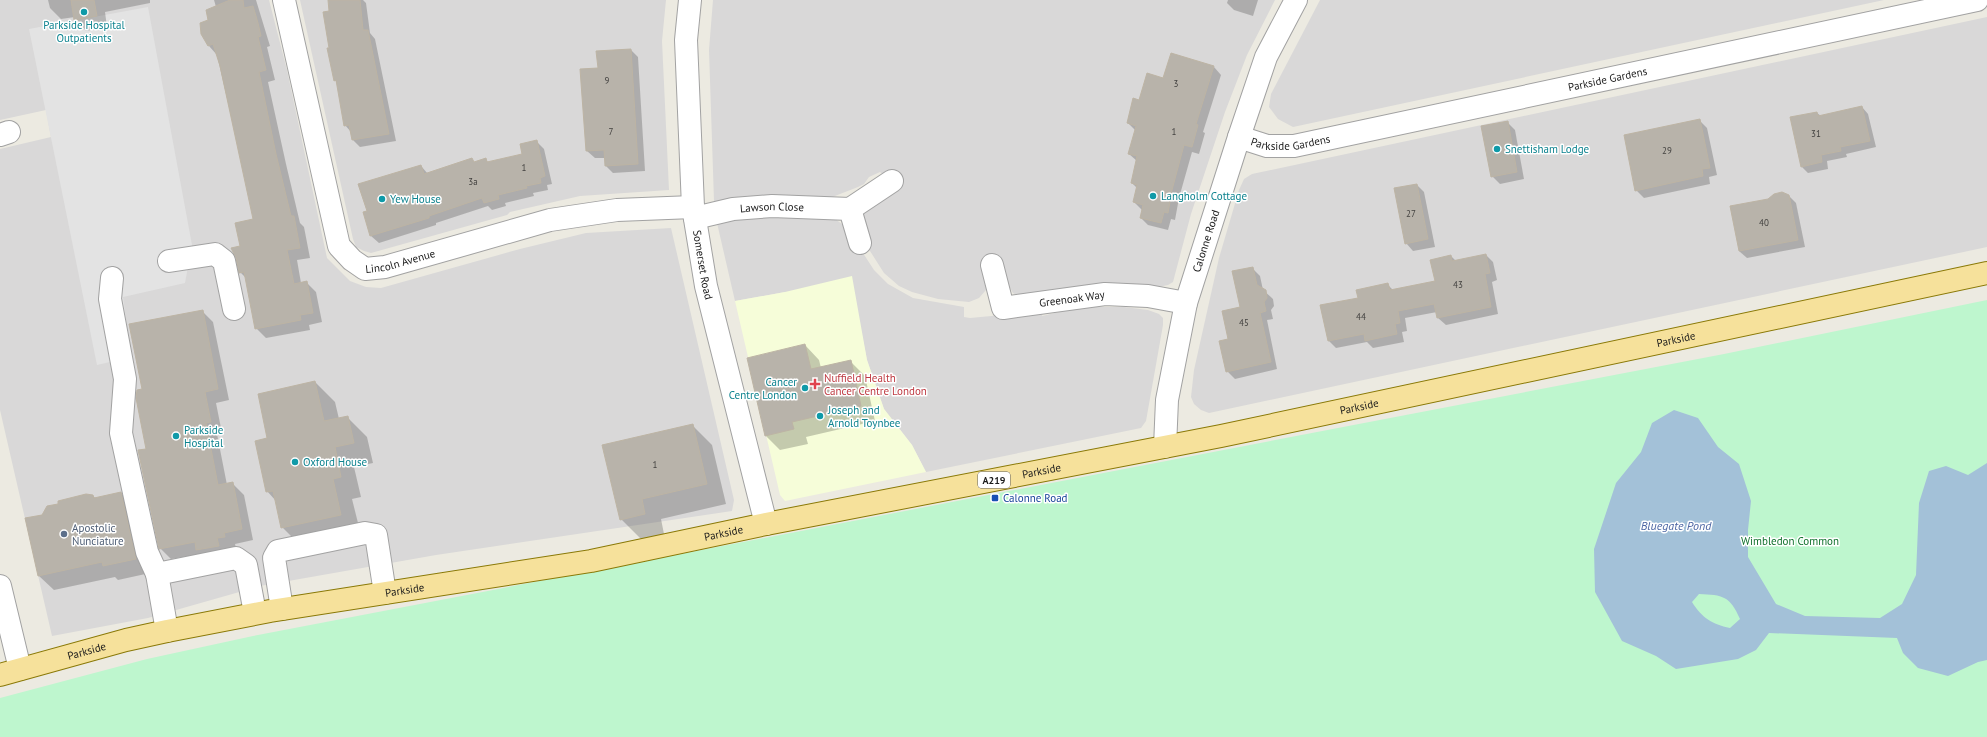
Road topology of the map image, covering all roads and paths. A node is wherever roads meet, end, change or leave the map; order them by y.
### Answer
1 (284, 0) edge
2 (690, 0) edge
3 (1296, 0) edge
4 (1977, 0) edge
5 (1239, 137) junction
6 (892, 181) dead end
7 (850, 210) junction
8 (694, 213) junction
9 (860, 243) dead end
10 (169, 261) dead end
11 (992, 265) dead end
12 (1987, 273) edge
13 (112, 278) dead end
14 (1186, 303) junction
15 (234, 310) dead end
16 (1165, 447) junction
17 (766, 524) junction
18 (157, 574) junction
19 (0, 586) edge
20 (385, 593) junction
21 (282, 609) junction
22 (255, 613) junction
23 (167, 631) junction
24 (10, 672) edge

1 - 8 street, Lincoln Avenue
2 - 8 street, Somerset Road
3 - 5 street, Calonne Road
4 - 5 street, Parkside Gardens
5 - 14 street, Calonne Road
6 - 7 street
7 - 8 street, Lawson Close
7 - 9 street
8 - 17 street, Somerset Road
10 - 15 street
11 - 14 street, Greenoak Way
12 - 16 main road, Parkside / A219
13 - 18 street
14 - 16 street, Calonne Road
16 - 17 main road, Parkside / A219
17 - 20 main road, Parkside / A219
18 - 22 street
18 - 23 street
19 - 24 street
20 - 21 main road, Parkside / A219
20 - 21 street
21 - 22 main road, Parkside / A219
22 - 23 main road, Parkside / A219
23 - 24 main road, Parkside / A219

